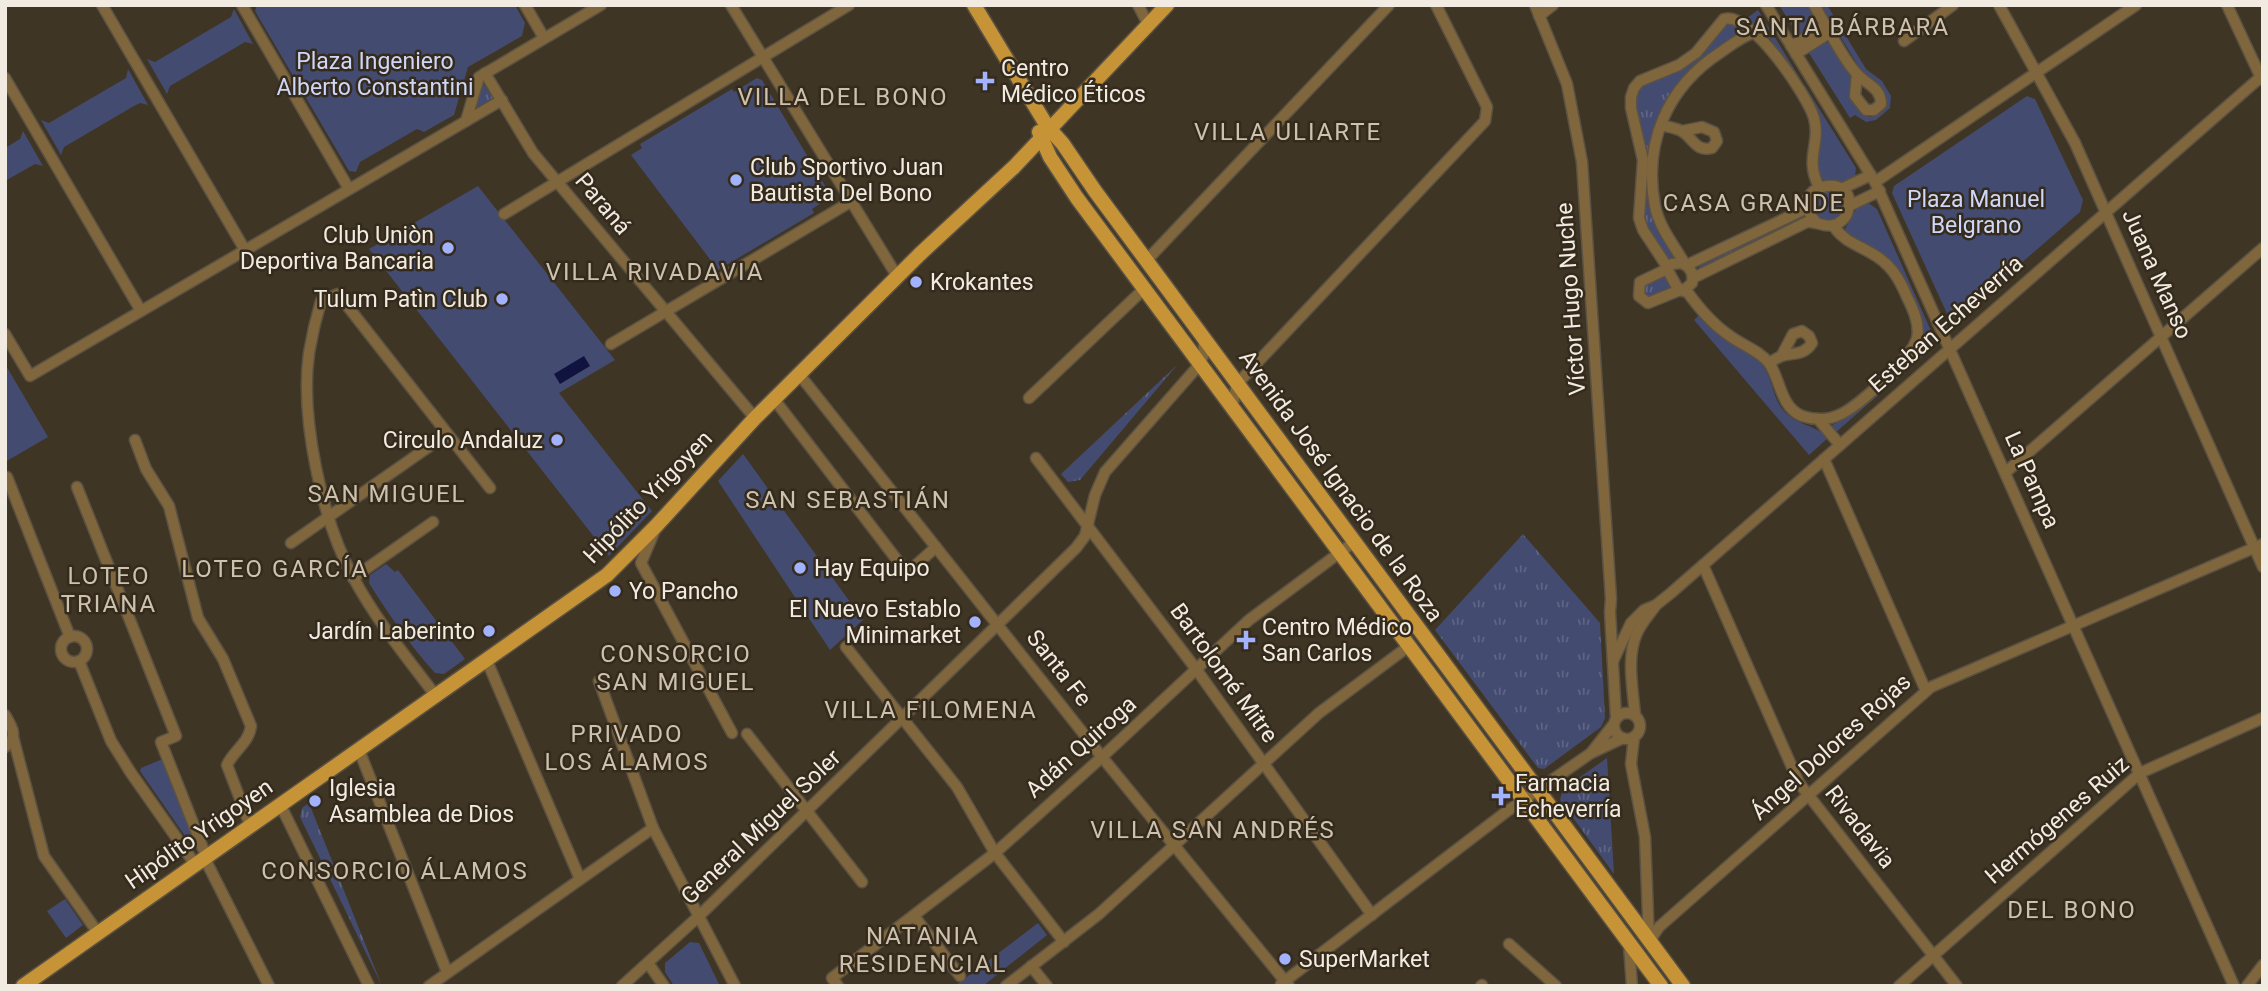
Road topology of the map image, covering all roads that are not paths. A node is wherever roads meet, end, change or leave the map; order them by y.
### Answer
1 (103, 5) edge
2 (242, 5) edge
3 (525, 5) edge
4 (601, 5) edge
5 (732, 5) edge
6 (849, 5) edge
7 (962, 5) edge
8 (974, 5) edge
9 (1138, 5) edge
10 (1167, 5) edge
11 (1389, 5) edge
12 (1436, 5) edge
13 (1553, 5) edge
14 (1766, 5) edge
15 (1814, 5) edge
16 (1953, 5) edge
17 (1999, 5) edge
18 (2136, 5) edge
19 (2227, 5) edge
20 (1537, 11) edge
21 (1148, 24) junction
22 (1829, 29) junction
23 (1753, 33) junction
24 (544, 38) junction
25 (1905, 41) dead end
26 (1794, 50) junction
27 (764, 57) junction
28 (485, 73) junction
29 (2036, 73) junction
30 (1857, 74) dead end
31 (5, 78) edge
32 (1811, 78) junction
33 (2262, 78) edge
34 (1797, 87) junction
35 (502, 100) junction
36 (466, 121) junction
37 (1661, 125) junction
38 (1682, 131) dead end
39 (1046, 133) junction
40 (557, 182) junction
41 (1875, 183) junction
42 (1819, 187) junction
43 (1841, 189) junction
44 (349, 190) junction
45 (852, 201) junction
46 (1808, 205) junction
47 (1849, 206) junction
48 (2106, 212) junction
49 (504, 214) dead end
50 (1815, 221) junction
51 (1833, 225) junction
52 (2263, 248) edge
53 (246, 250) junction
54 (1146, 261) junction
55 (1686, 265) junction
56 (1667, 268) junction
57 (897, 276) junction
58 (1693, 278) junction
59 (1144, 289) junction
60 (1683, 290) junction
61 (141, 311) junction
62 (666, 312) junction
63 (5, 334) edge
64 (2161, 337) junction
65 (1204, 339) junction
66 (611, 344) dead end
67 (1950, 348) junction
68 (1782, 355) dead end
69 (1769, 363) junction
70 (1200, 364) junction
71 (799, 374) junction
72 (1237, 384) junction
73 (1028, 398) dead end
74 (774, 399) junction
75 (1232, 408) junction
76 (755, 418) junction
77 (1818, 419) junction
78 (447, 433) junction
79 (135, 440) dead end
80 (1840, 445) junction
81 (1036, 458) dead end
82 (1824, 459) junction
83 (2006, 472) junction
84 (7, 477) edge
85 (77, 486) dead end
86 (490, 488) dead end
87 (328, 517) junction
88 (433, 522) dead end
89 (657, 525) junction
90 (1088, 526) junction
91 (1354, 542) junction
92 (291, 543) dead end
93 (2259, 546) edge
94 (936, 547) junction
95 (1339, 553) junction
96 (1703, 565) junction
97 (2263, 567) edge
98 (354, 578) junction
99 (1611, 599) junction
100 (1656, 605) junction
101 (997, 624) junction
102 (2074, 625) junction
103 (70, 637) junction
104 (1621, 641) junction
105 (1409, 646) junction
106 (846, 647) dead end
107 (79, 661) junction
108 (487, 661) junction
109 (1613, 662) junction
110 (1632, 664) junction
111 (1196, 669) junction
112 (599, 681) dead end
113 (1926, 691) junction
114 (436, 696) junction
115 (1634, 715) junction
116 (6, 718) edge
117 (902, 718) junction
118 (2263, 718) edge
119 (1615, 721) junction
120 (732, 733) dead end
121 (747, 734) dead end
122 (1628, 738) junction
123 (9, 749) edge
124 (359, 750) junction
125 (1591, 753) junction
126 (1102, 758) junction
127 (1264, 764) junction
128 (2140, 773) junction
129 (1538, 791) junction
130 (1809, 795) junction
131 (1524, 802) junction
132 (280, 804) junction
133 (807, 812) junction
134 (250, 825) junction
135 (653, 828) junction
136 (1174, 846) junction
137 (995, 853) junction
138 (202, 859) junction
139 (580, 879) junction
140 (862, 882) dead end
141 (1372, 915) junction
142 (699, 916) junction
143 (914, 916) junction
144 (98, 933) junction
145 (1063, 942) junction
146 (1649, 942) junction
147 (1509, 944) dead end
148 (1629, 945) junction
149 (1934, 955) junction
150 (648, 963) junction
151 (2263, 965) edge
152 (1031, 966) junction
153 (960, 976) dead end
154 (444, 979) edge
155 (40, 981) edge
156 (835, 982) edge
157 (1284, 984) edge
158 (23, 986) edge
159 (269, 986) edge
160 (369, 986) edge
161 (429, 986) edge
162 (622, 986) edge
163 (664, 986) edge
164 (735, 986) edge
165 (1006, 986) edge
166 (1046, 986) edge
167 (1556, 986) edge
168 (1632, 986) edge
169 (1661, 986) edge
170 (1683, 986) edge
171 (1899, 986) edge
172 (1958, 986) edge
173 (2234, 986) edge
174 (2247, 986) edge

1 - 53 street
2 - 44 street
3 - 24 street
4 - 24 street
5 - 27 street
6 - 27 street
7 - 39 main road, Avenida José Ignacio de la Roza
8 - 39 main road, Avenida José Ignacio de la Roza
9 - 21 street
10 - 21 main road, Hipólito Yrigoyen
11 - 54 street
12 - 72 street
13 - 20 street
14 - 26 street, La Pampa
15 - 22 street
16 - 25 street
17 - 29 street, Juana Manso
18 - 29 street
19 - 33 street
20 - 99 street, Víctor Hugo Nuche
21 - 39 main road, Hipólito Yrigoyen
22 - 26 street
22 - 30 street
23 - 34 street
23 - 37 street
23 - 56 street
24 - 28 street
26 - 32 street, La Pampa
27 - 40 street
27 - 45 street
28 - 35 street, Paraná
28 - 36 street
29 - 41 street
29 - 48 street, Juana Manso
31 - 61 street
32 - 34 street
32 - 41 street, La Pampa
33 - 48 street, Esteban Echeverría
34 - 42 street
35 - 36 street
35 - 40 street, Paraná
36 - 44 street
37 - 38 street
37 - 55 street
39 - 54 main road, Avenida José Ignacio de la Roza
39 - 57 main road, Hipólito Yrigoyen
39 - 59 main road, Avenida José Ignacio de la Roza
40 - 49 street
40 - 62 street, Paraná
41 - 43 street
41 - 47 street
41 - 67 street, La Pampa
42 - 43 street
42 - 46 street
43 - 47 street
44 - 53 street
45 - 57 street
45 - 62 street
46 - 50 street
46 - 55 street
47 - 51 street
48 - 64 street, Juana Manso
48 - 67 street, Esteban Echeverría
50 - 51 street
50 - 58 street
51 - 77 street
52 - 64 street
53 - 61 street
54 - 65 main road, Avenida José Ignacio de la Roza
55 - 56 street
55 - 58 street
56 - 60 street
56 - 60 street
57 - 71 main road, Hipólito Yrigoyen
58 - 60 street
59 - 70 main road, Avenida José Ignacio de la Roza
59 - 73 street
60 - 69 street
61 - 63 street
62 - 66 street
62 - 76 street, Paraná
64 - 83 street
64 - 93 street, Juana Manso
65 - 70 street
65 - 72 main road, Avenida José Ignacio de la Roza
67 - 80 street, Esteban Echeverría
67 - 83 street, La Pampa
68 - 69 street
69 - 77 street
70 - 75 main road, Avenida José Ignacio de la Roza
70 - 90 street, General Miguel Soler
71 - 74 main road, Hipólito Yrigoyen
71 - 94 street, Santa Fe
72 - 75 street
72 - 91 main road, Avenida José Ignacio de la Roza
74 - 76 main road, Hipólito Yrigoyen
74 - 94 street
75 - 95 main road, Avenida José Ignacio de la Roza
76 - 89 main road, Hipólito Yrigoyen
77 - 80 street
78 - 86 street
78 - 87 street
78 - 87 street
79 - 134 street
80 - 82 street, Esteban Echeverría
81 - 90 street, Bartolomé Mitre
82 - 96 street, Esteban Echeverría
82 - 113 street
83 - 102 street, La Pampa
84 - 103 street
85 - 138 street
87 - 92 street
87 - 98 street
88 - 98 street
89 - 108 main road, Hipólito Yrigoyen
89 - 120 street
90 - 101 street, General Miguel Soler
90 - 111 street, Bartolomé Mitre
91 - 95 street, Adán Quiroga
91 - 129 main road, Avenida José Ignacio de la Roza
93 - 97 street, Juana Manso
93 - 102 street, Ángel Dolores Rojas
94 - 101 street, Santa Fe
95 - 105 main road, Avenida José Ignacio de la Roza
95 - 111 street, Adán Quiroga
96 - 100 street, Esteban Echeverría
96 - 130 street, Rivadavia
98 - 114 street
99 - 104 street, Víctor Hugo Nuche
99 - 109 street, Víctor Hugo Nuche
100 - 104 street, Esteban Echeverría
100 - 110 street, Esteban Echeverría
101 - 117 street, General Miguel Soler
101 - 126 street, Santa Fe
102 - 113 street, Ángel Dolores Rojas
102 - 128 street, La Pampa
103 - 107 street
103 - 107 street
104 - 109 street, Esteban Echeverría
104 - 110 street, Esteban Echeverría
105 - 127 street
105 - 131 main road, Avenida José Ignacio de la Roza
106 - 117 street
107 - 138 street
108 - 114 main road, Hipólito Yrigoyen
108 - 139 street
109 - 119 street, Esteban Echeverría
110 - 115 street, Esteban Echeverría
111 - 126 street, Adán Quiroga
111 - 127 street, Bartolomé Mitre
112 - 135 street
113 - 130 street, Ángel Dolores Rojas
114 - 124 main road, Hipólito Yrigoyen
115 - 119 street
115 - 122 street
116 - 123 street
117 - 133 street, General Miguel Soler
117 - 137 street
118 - 128 street, Hermógenes Ruiz
119 - 122 street
119 - 125 street
121 - 133 street
122 - 125 street
122 - 146 street
123 - 144 street
124 - 132 main road, Hipólito Yrigoyen
124 - 154 street
125 - 129 street
126 - 136 street, Santa Fe
126 - 137 street, Adán Quiroga
127 - 136 street
127 - 141 street, Bartolomé Mitre
128 - 149 street, Hermógenes Ruiz
128 - 173 street, La Pampa
129 - 131 street
129 - 146 main road, Avenida José Ignacio de la Roza
130 - 146 street, Ángel Dolores Rojas
130 - 149 street, Rivadavia
131 - 141 street
131 - 148 main road, Avenida José Ignacio de la Roza
132 - 134 main road, Hipólito Yrigoyen
132 - 160 street
133 - 140 street
133 - 142 street, General Miguel Soler
134 - 138 main road, Hipólito Yrigoyen
135 - 139 street
135 - 142 street
136 - 145 street
136 - 157 street, Santa Fe
137 - 143 street, Adán Quiroga
137 - 145 street
138 - 144 main road, Hipólito Yrigoyen
138 - 159 street
139 - 154 street
141 - 157 street
142 - 150 street, General Miguel Soler
142 - 164 street
143 - 153 street
143 - 156 street, Adán Quiroga
144 - 155 main road, Hipólito Yrigoyen
145 - 152 street
146 - 170 main road, Avenida José Ignacio de la Roza
147 - 167 street
148 - 168 street
148 - 169 main road, Avenida José Ignacio de la Roza
149 - 171 street, Hermógenes Ruiz
149 - 172 street, Rivadavia
150 - 162 street, General Miguel Soler
150 - 163 street
151 - 174 street
152 - 165 street
152 - 166 street
154 - 161 street
155 - 158 main road, Hipólito Yrigoyen

